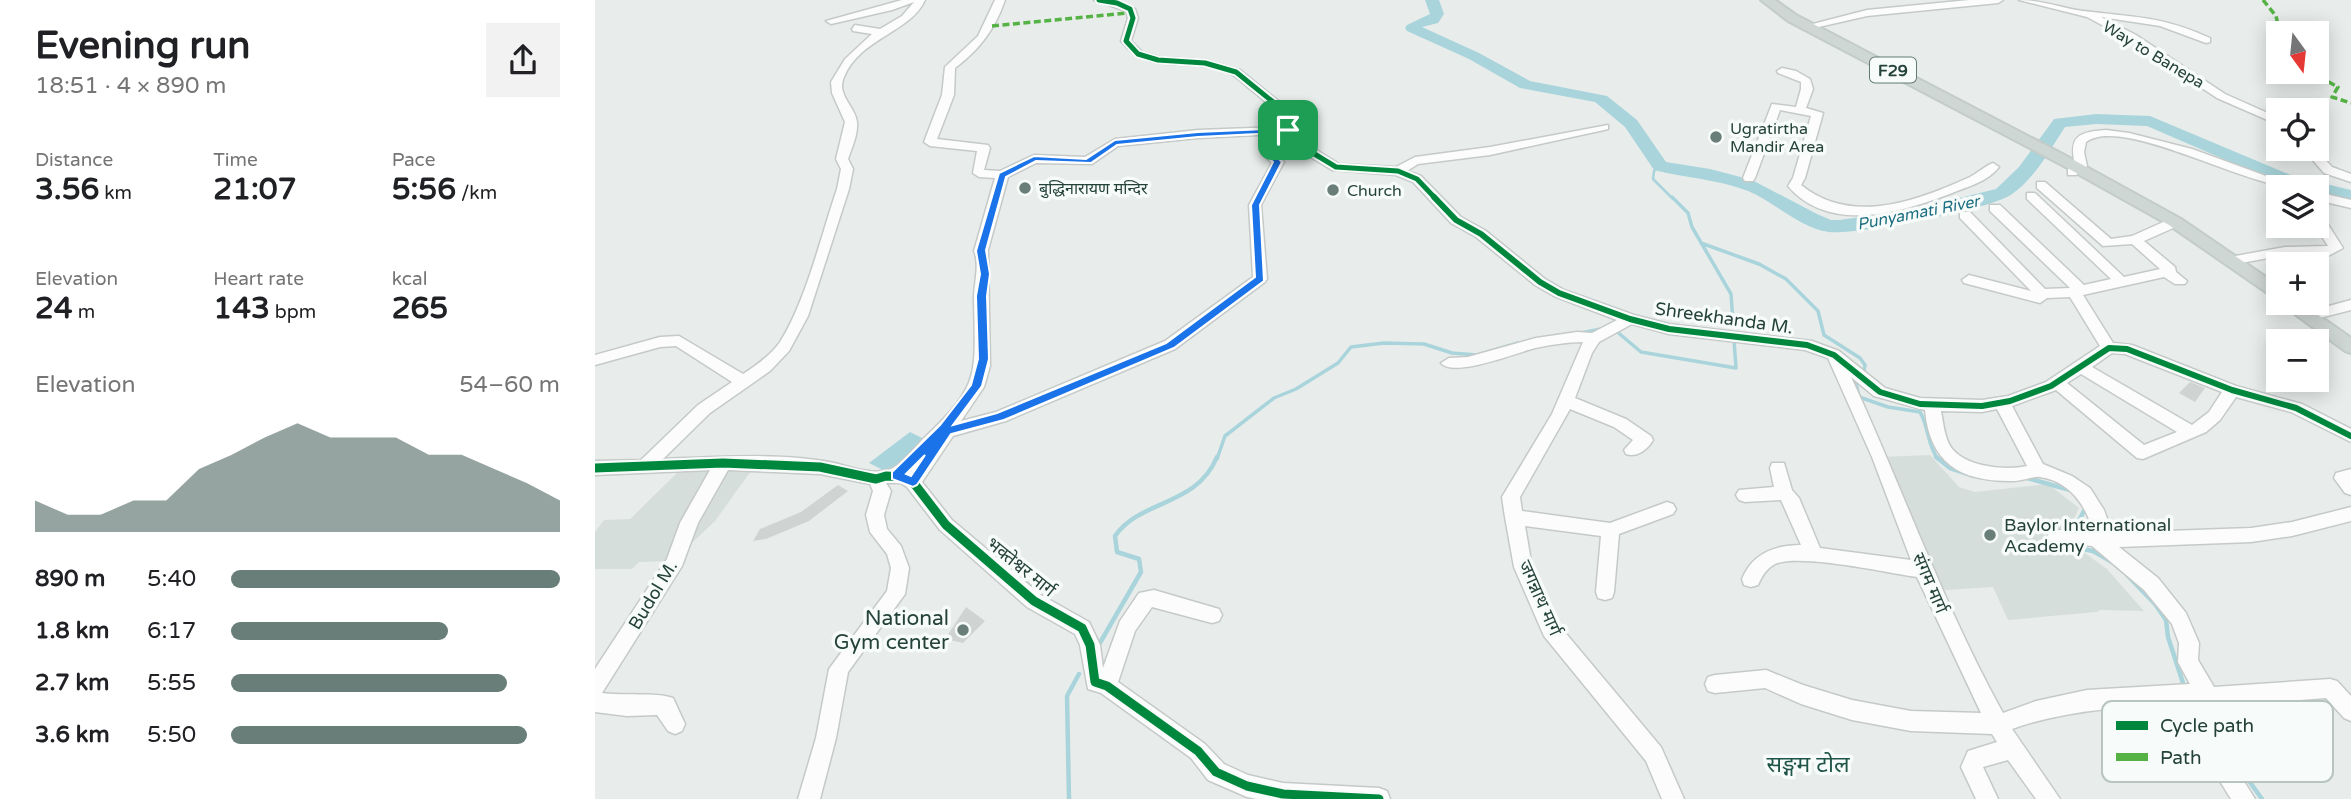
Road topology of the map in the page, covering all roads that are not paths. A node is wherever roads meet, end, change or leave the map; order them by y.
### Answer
1 (911, 0) edge
2 (920, 0) edge
3 (1000, 0) edge
4 (1099, 0) edge
5 (1766, 0) edge
6 (1998, 0) edge
7 (2024, 0) edge
8 (1938, 2) edge
9 (2078, 11) junction
10 (831, 21) dead end
11 (1810, 26) junction
12 (859, 27) dead end
13 (881, 32) junction
14 (2206, 40) dead end
15 (1781, 71) dead end
16 (1800, 111) junction
17 (2266, 116) edge
18 (1604, 127) dead end
19 (1288, 130) junction
20 (2320, 161) edge
21 (1993, 167) dead end
22 (2072, 168) junction
23 (1398, 171) junction
24 (1002, 175) junction
25 (1749, 177) dead end
26 (2351, 178) edge
27 (2266, 179) edge
28 (2041, 185) dead end
29 (2031, 196) dead end
30 (2329, 199) edge
31 (2351, 204) edge
32 (1994, 208) dead end
33 (1965, 215) dead end
34 (2175, 222) junction
35 (2329, 237) edge
36 (2135, 240) junction
37 (2230, 261) junction
38 (2166, 272) junction
39 (1969, 280) dead end
40 (2180, 281) dead end
41 (2122, 282) junction
42 (2266, 286) edge
43 (2078, 292) junction
44 (2039, 294) junction
45 (2351, 305) edge
46 (2308, 316) joint
47 (1628, 320) junction
48 (1598, 336) junction
49 (2351, 347) edge
50 (2109, 348) junction
51 (1834, 355) junction
52 (595, 360) edge
53 (1449, 363) dead end
54 (2079, 366) junction
55 (745, 382) junction
56 (2056, 382) junction
57 (2232, 390) junction
58 (1566, 401) junction
59 (2002, 402) junction
60 (1933, 405) junction
61 (2190, 432) junction
62 (2351, 436) edge
63 (1632, 450) dead end
64 (723, 463) junction
65 (644, 467) junction
66 (595, 468) edge
67 (1778, 468) dead end
68 (2038, 469) junction
69 (2351, 476) edge
70 (876, 479) junction
71 (905, 479) junction
72 (2351, 488) edge
73 (1784, 493) junction
74 (1745, 495) dead end
75 (1667, 509) dead end
76 (2351, 514) edge
77 (1514, 517) junction
78 (1610, 530) junction
79 (2056, 537) dead end
80 (2100, 539) junction
81 (1814, 555) junction
82 (1924, 570) junction
83 (1751, 579) dead end
84 (1605, 592) dead end
85 (1212, 615) dead end
86 (1715, 684) dead end
87 (1107, 686) junction
88 (595, 687) edge
89 (2178, 695) junction
90 (2209, 697) junction
91 (2182, 701) edge
92 (595, 702) edge
93 (2351, 711) edge
94 (674, 724) dead end
95 (1999, 724) junction
96 (2013, 748) junction
97 (2233, 782) edge
98 (1282, 796) edge
99 (809, 799) edge
100 (1379, 799) edge
101 (1673, 799) edge
102 (1987, 799) edge
103 (2049, 799) edge
104 (2244, 799) edge

1 - 10 street
2 - 13 street
3 - 24 street
4 - 19 street, Shreekhanda M.
5 - 11 main road, F29
6 - 8 street
7 - 9 street, Way to Banepa
8 - 11 street
9 - 14 street
9 - 17 street, Way to Banepa
11 - 22 main road, F29
12 - 13 street
13 - 55 street
15 - 16 street
16 - 21 street
16 - 25 street
18 - 23 street
19 - 23 street, Shreekhanda M.
19 - 24 street
19 - 71 street
20 - 26 street
22 - 27 street
22 - 34 main road, F29
23 - 47 street, Shreekhanda M.
24 - 71 street
28 - 36 street
29 - 41 street
30 - 31 street
32 - 43 street
33 - 44 street
34 - 36 street
34 - 37 main road, F29
35 - 37 street
36 - 38 street
37 - 42 main road, F29
38 - 40 street
38 - 41 street
39 - 44 street
41 - 43 street
43 - 44 street
43 - 50 street
45 - 46 street
46 - 49 main road
47 - 48 street
47 - 51 street, Shreekhanda M.
48 - 53 street
48 - 58 street, जगन्नाथ मार्ग
50 - 54 street, Shreekhanda M.
50 - 57 street
51 - 60 street, Shreekhanda M.
51 - 82 street, संगम मार्ग
52 - 55 street
54 - 56 street, Shreekhanda M.
54 - 61 street
55 - 65 street
56 - 59 street, Shreekhanda M.
56 - 61 street
57 - 61 street
57 - 62 street
58 - 63 street
58 - 77 street, जगन्नाथ मार्ग
59 - 60 street, Shreekhanda M.
59 - 68 street
60 - 68 street
64 - 65 street
64 - 70 street
64 - 88 street, Budol M.
65 - 66 street
67 - 73 street
68 - 80 street
69 - 72 street
70 - 71 street
70 - 99 street
71 - 87 street, भक्तेश्वर मार्ग
73 - 74 street
73 - 81 street
75 - 78 street
76 - 80 street
77 - 78 street
77 - 101 street, जगन्नाथ मार्ग
78 - 84 street
79 - 80 street
80 - 90 street
81 - 82 street
81 - 83 street
82 - 95 street, संगम मार्ग
85 - 87 street
86 - 95 street
87 - 98 street, भक्तेश्वर मार्ग
89 - 90 street
89 - 91 street
89 - 95 street
90 - 93 street
92 - 94 street
95 - 96 street, संगम मार्ग
96 - 102 street
96 - 103 street, संगम मार्ग
97 - 104 street
98 - 100 street, भक्तेश्वर मार्ग

